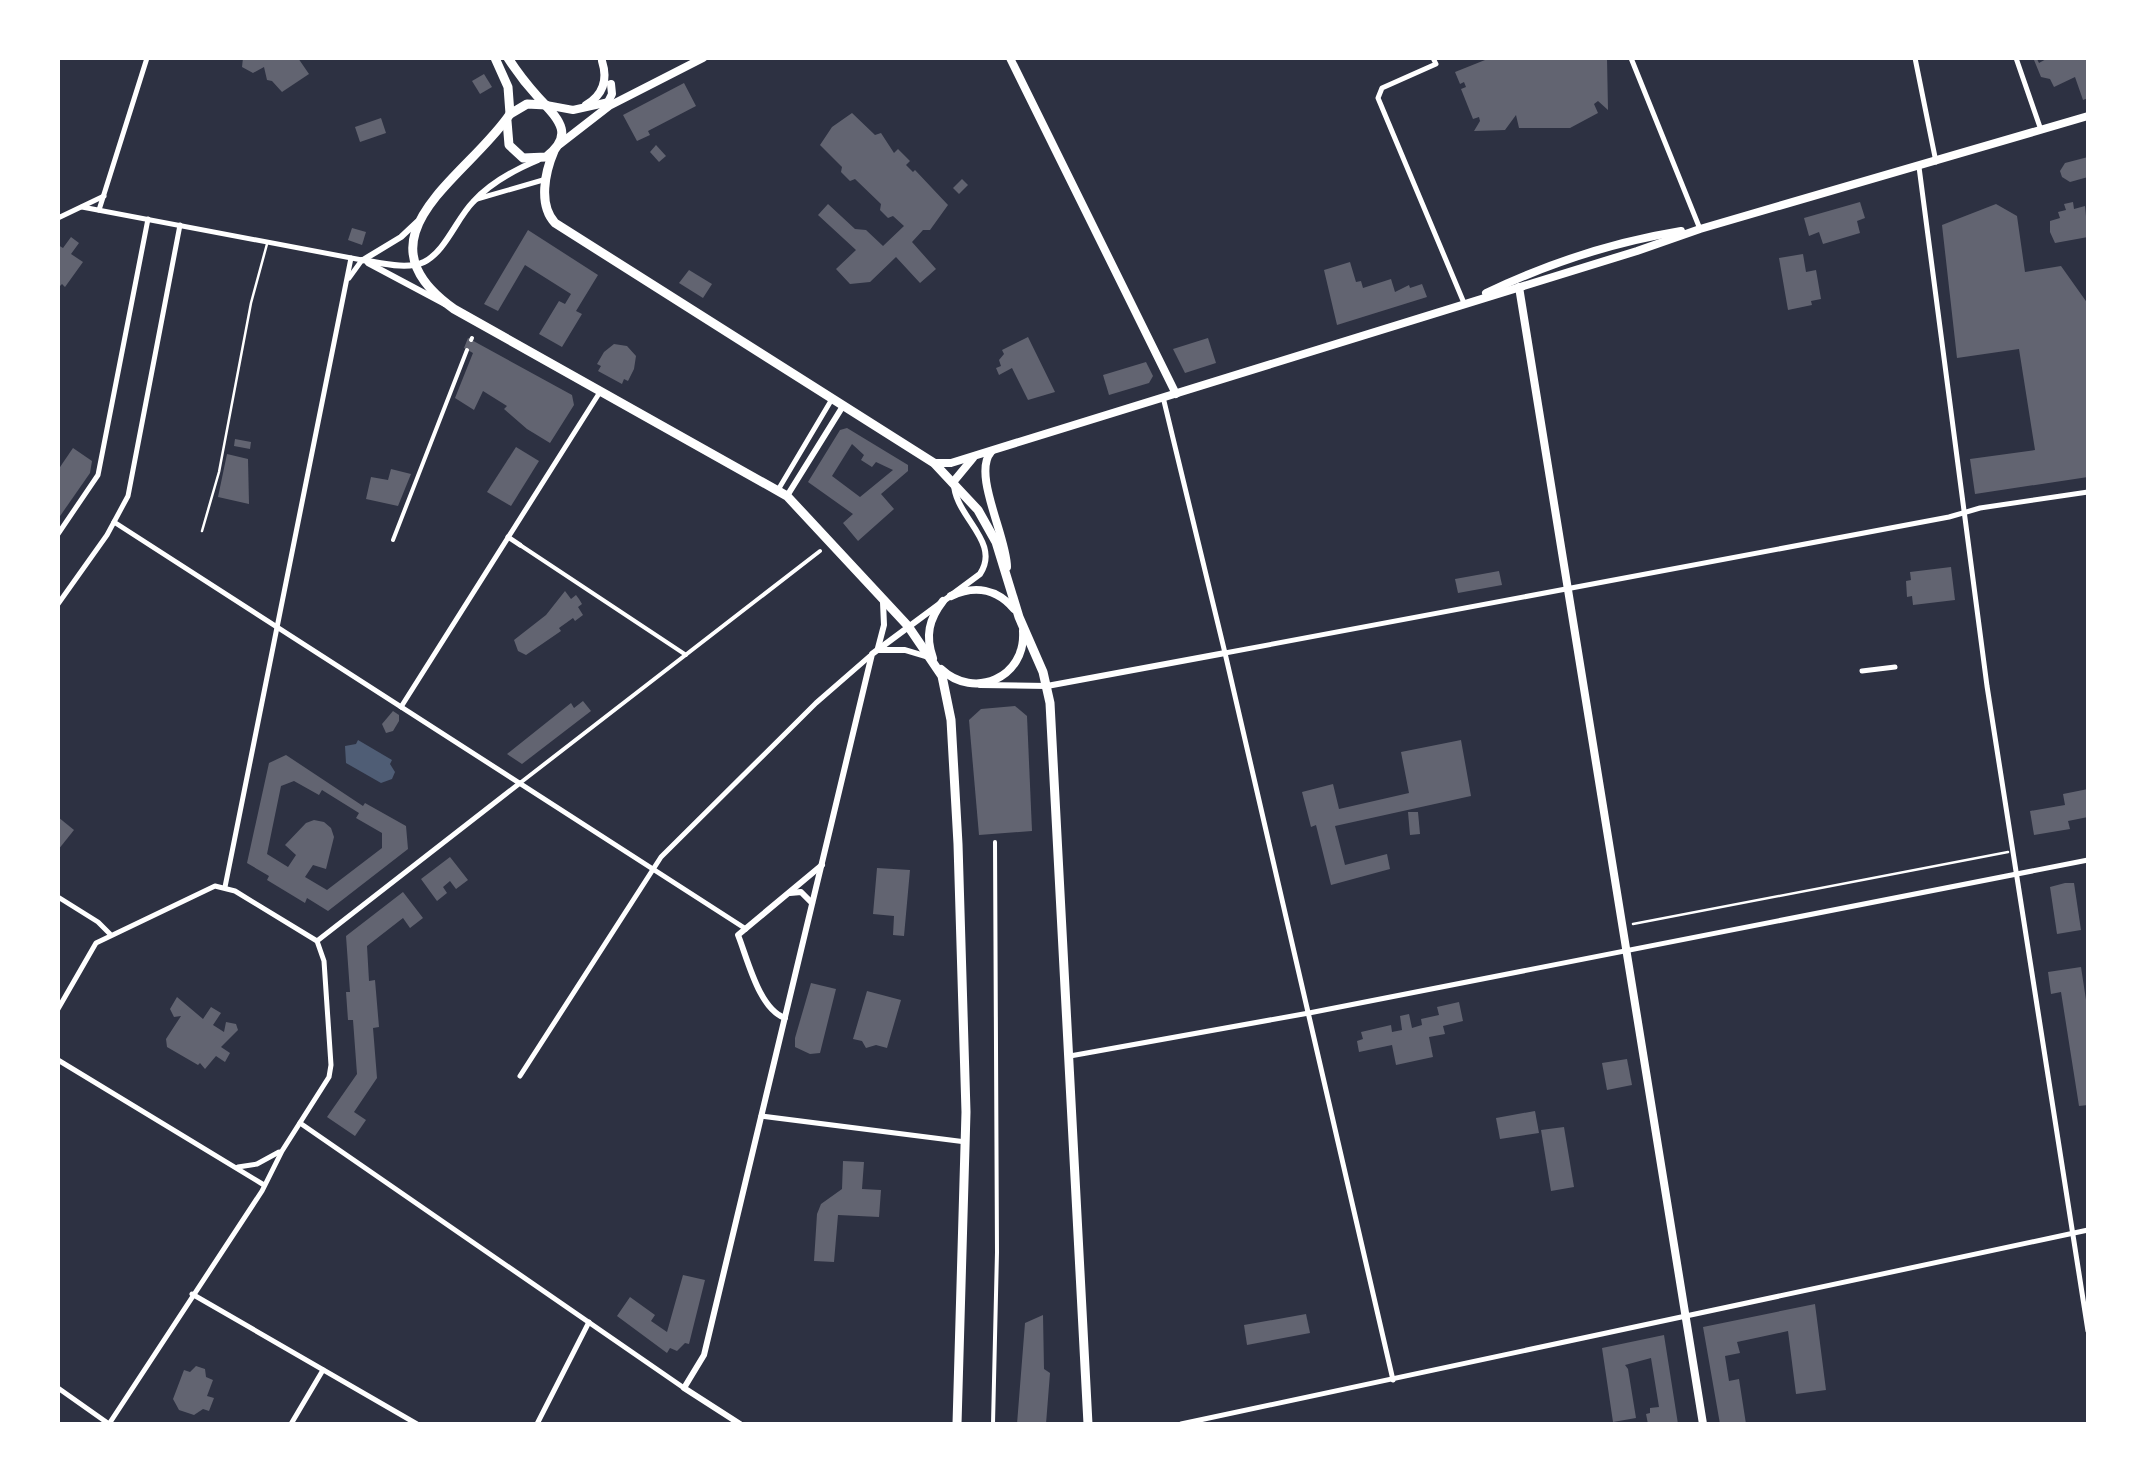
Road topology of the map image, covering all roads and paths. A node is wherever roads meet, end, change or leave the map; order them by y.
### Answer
1 (147, 58) edge
2 (495, 58) edge
3 (508, 58) edge
4 (703, 58) edge
5 (1010, 58) edge
6 (1433, 58) edge
7 (1631, 58) edge
8 (1915, 58) edge
9 (2016, 58) edge
10 (602, 59) edge
11 (611, 84) joint
12 (627, 96) junction
13 (613, 101) junction
14 (546, 105) junction
15 (572, 110) junction
16 (601, 111) junction
17 (509, 116) junction
18 (2088, 116) edge
19 (2041, 130) junction
20 (555, 149) junction
21 (541, 158) junction
22 (1936, 162) junction
23 (1918, 167) junction
24 (547, 178) junction
25 (104, 196) junction
26 (474, 200) junction
27 (82, 206) junction
28 (99, 210) junction
29 (58, 218) edge
30 (148, 219) junction
31 (417, 222) junction
32 (180, 225) junction
33 (1700, 228) junction
34 (1633, 239) junction
35 (267, 242) junction
36 (1637, 252) junction
37 (351, 258) junction
38 (362, 260) junction
39 (414, 265) junction
40 (1527, 274) junction
41 (346, 282) junction
42 (1508, 282) junction
43 (1519, 288) junction
44 (1464, 304) junction
45 (454, 309) junction
46 (467, 350) dead end
47 (600, 391) junction
48 (1176, 394) junction
49 (832, 398) junction
50 (1162, 398) junction
51 (843, 406) junction
52 (995, 449) junction
53 (976, 455) junction
54 (934, 463) junction
55 (954, 481) junction
56 (778, 490) junction
57 (2088, 492) edge
58 (788, 496) junction
59 (1964, 513) junction
60 (114, 522) junction
61 (202, 531) dead end
62 (58, 534) edge
63 (508, 537) junction
64 (393, 540) dead end
65 (520, 545) joint
66 (820, 551) dead end
67 (1006, 570) junction
68 (1569, 587) junction
69 (882, 598) junction
70 (947, 598) junction
71 (58, 604) edge
72 (1019, 617) junction
73 (908, 626) junction
74 (277, 627) junction
75 (875, 652) junction
76 (1225, 653) junction
77 (686, 655) junction
78 (936, 664) junction
79 (1896, 667) dead end
80 (1862, 671) dead end
81 (969, 684) junction
82 (1048, 686) junction
83 (401, 706) junction
84 (520, 783) junction
85 (994, 842) dead end
86 (2012, 851) junction
87 (2088, 860) edge
88 (823, 864) junction
89 (654, 870) junction
90 (2016, 874) junction
91 (225, 887) junction
92 (786, 895) junction
93 (58, 897) edge
94 (812, 909) junction
95 (732, 920) junction
96 (1631, 924) dead end
97 (746, 929) junction
98 (110, 934) junction
99 (738, 935) junction
100 (317, 941) junction
101 (1625, 949) junction
102 (58, 1008) edge
103 (1309, 1013) junction
104 (785, 1018) junction
105 (1070, 1056) junction
106 (58, 1060) edge
107 (520, 1076) dead end
108 (761, 1116) junction
109 (300, 1123) junction
110 (966, 1142) junction
111 (282, 1151) junction
112 (226, 1162) junction
113 (264, 1186) junction
114 (2088, 1230) edge
115 (2072, 1234) junction
116 (192, 1294) junction
117 (1685, 1318) junction
118 (589, 1322) junction
119 (2088, 1331) edge
120 (324, 1370) junction
121 (1393, 1380) junction
122 (58, 1388) edge
123 (684, 1388) junction
124 (109, 1424) edge
125 (291, 1424) edge
126 (417, 1424) edge
127 (537, 1424) edge
128 (740, 1424) edge
129 (957, 1424) edge
130 (993, 1424) edge
131 (1088, 1424) edge
132 (1181, 1424) edge
133 (1703, 1424) edge

1 - 25 street
2 - 17 main road
3 - 14 main road
4 - 12 main road
5 - 48 main road
6 - 44 street
7 - 33 street
8 - 22 street
9 - 19 street
10 - 11 street
10 - 15 main road
11 - 13 main road
12 - 13 main road
12 - 16 main road
13 - 15 main road
13 - 16 main road
14 - 15 main road
14 - 17 main road
14 - 20 main road
16 - 20 main road
17 - 21 main road
17 - 31 main road
18 - 19 main road
19 - 22 main road
20 - 21 main road
20 - 24 main road
21 - 26 street
22 - 23 main road
23 - 33 main road
23 - 59 street
24 - 26 street
24 - 49 main road
25 - 27 street
25 - 28 street
26 - 39 street
27 - 28 street
27 - 29 street
28 - 30 street
30 - 32 street
30 - 62 street
31 - 38 street
31 - 39 main road
32 - 35 street
32 - 60 street
33 - 34 main road
33 - 36 main road
34 - 36 main road
34 - 40 main road
35 - 37 street
35 - 61 lane
36 - 43 main road
37 - 38 street
37 - 41 street
38 - 39 street
38 - 41 street
38 - 45 street
39 - 45 main road
40 - 42 main road
40 - 43 main road
41 - 74 street
42 - 43 main road
42 - 44 main road
43 - 44 main road
43 - 68 main road
44 - 48 main road
45 - 47 main road
46 - 64 street
47 - 56 main road
47 - 63 street
48 - 50 main road
49 - 51 main road
49 - 56 street
50 - 52 main road
50 - 76 street
51 - 54 main road
51 - 58 street
52 - 53 main road
52 - 67 main road
53 - 54 main road
53 - 55 main road
54 - 55 main road
55 - 67 main road
55 - 70 street
56 - 58 main road
57 - 59 street
58 - 69 main road
59 - 68 street
59 - 86 street
60 - 71 street
60 - 74 street
63 - 65 street
63 - 83 street
65 - 77 street
66 - 77 street
67 - 72 main road
68 - 76 street
68 - 101 main road
69 - 73 main road
69 - 75 street
70 - 72 main road
70 - 73 street
70 - 78 main road
72 - 81 main road
72 - 82 main road
73 - 75 street
73 - 78 main road
74 - 83 street
74 - 91 street
75 - 78 street
75 - 88 street
75 - 89 street
76 - 82 street
76 - 103 street
77 - 84 street
78 - 81 main road
78 - 110 main road
79 - 80 street
81 - 82 street
82 - 105 main road
83 - 84 street
84 - 89 street
84 - 100 street
85 - 130 street
86 - 90 street
86 - 96 path
87 - 90 street
88 - 92 street
88 - 94 street
89 - 95 street
89 - 107 street
90 - 101 street
90 - 115 street
91 - 98 street
91 - 100 street
92 - 94 street
92 - 97 street
93 - 98 street
94 - 104 street
95 - 97 street
95 - 99 street
97 - 99 street
98 - 102 street
99 - 104 street
100 - 109 street
101 - 103 street
101 - 117 main road
103 - 105 street
103 - 121 street
104 - 108 street
105 - 131 main road
106 - 112 street
108 - 110 street
108 - 123 street
109 - 111 street
109 - 118 street
110 - 129 main road
111 - 112 street
111 - 113 street
112 - 113 street
113 - 116 street
114 - 115 street
115 - 117 street
115 - 119 street
116 - 120 street
116 - 124 street
117 - 121 street
117 - 133 main road
118 - 123 street
118 - 127 street
120 - 125 street
120 - 126 street
121 - 132 street
122 - 124 street
123 - 128 street

